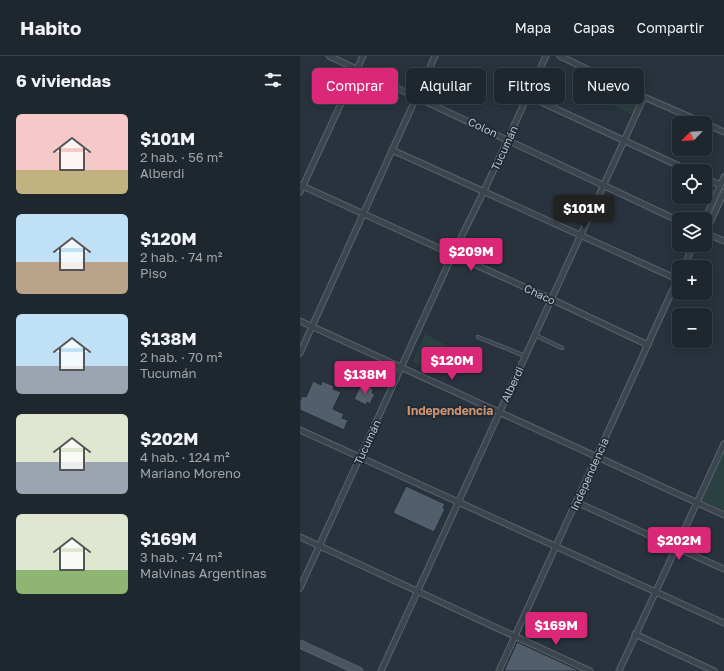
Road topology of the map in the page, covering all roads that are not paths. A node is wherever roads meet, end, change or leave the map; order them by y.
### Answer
1 (329, 56) edge
2 (363, 56) edge
3 (436, 56) edge
4 (546, 56) edge
5 (560, 56) edge
6 (355, 68) edge
7 (357, 68) edge
8 (431, 68) edge
9 (541, 68) edge
10 (585, 68) edge
11 (644, 97) edge
12 (340, 104) edge
13 (414, 104) edge
14 (435, 104) edge
15 (524, 104) edge
16 (545, 104) edge
17 (641, 104) edge
18 (688, 116) edge
19 (712, 127) edge
20 (724, 132) edge
21 (508, 139) junction
22 (624, 140) junction
23 (392, 150) junction
24 (675, 164) edge
25 (724, 177) edge
26 (712, 181) edge
27 (301, 185) edge
28 (603, 185) junction
29 (720, 185) junction
30 (484, 190) junction
31 (300, 192) edge
32 (724, 192) edge
33 (708, 212) edge
34 (363, 213) junction
35 (672, 218) edge
36 (712, 218) edge
37 (580, 236) junction
38 (712, 236) edge
39 (724, 241) edge
40 (453, 254) junction
41 (672, 275) edge
42 (672, 291) edge
43 (551, 299) junction
44 (300, 321) edge
45 (312, 326) junction
46 (534, 335) junction
47 (478, 337) dead end
48 (648, 345) junction
49 (562, 348) dead end
50 (300, 353) edge
51 (525, 356) junction
52 (401, 367) junction
53 (499, 413) junction
54 (300, 430) edge
55 (724, 444) edge
56 (360, 457) junction
57 (597, 457) junction
58 (458, 501) junction
59 (576, 502) junction
60 (696, 502) junction
61 (724, 515) edge
62 (300, 537) edge
63 (319, 546) junction
64 (556, 546) junction
65 (676, 547) junction
66 (724, 569) edge
67 (300, 588) edge
68 (654, 591) junction
69 (417, 592) junction
70 (724, 624) edge
71 (635, 634) junction
72 (514, 637) junction
73 (300, 644) edge
74 (359, 671) edge
75 (381, 671) edge
76 (499, 671) edge
77 (590, 671) edge
78 (618, 671) edge
79 (714, 671) edge

1 - 6 street, Colon
2 - 7 street
3 - 8 street
4 - 9 street, Tucumán
5 - 10 street
11 - 18 street
12 - 27 street
13 - 23 street
14 - 21 street, Colon
15 - 21 street, Tucumán
16 - 22 street
17 - 22 street, Alberdi
19 - 20 street
21 - 28 street, Colon
21 - 30 street, Tucumán
22 - 24 street
22 - 28 street, Alberdi
23 - 30 street
23 - 34 street
25 - 29 street
26 - 29 street
27 - 31 street
27 - 34 street, Chaco
28 - 35 street, Colon
28 - 37 street, Alberdi
29 - 33 street
30 - 37 street
30 - 40 street, Tucumán
32 - 36 street
34 - 40 street, Chaco
34 - 45 street
37 - 41 street
37 - 43 street, Alberdi
38 - 39 street
40 - 43 street, Chaco
40 - 52 street, Tucumán
42 - 48 street, Independencia
43 - 46 street, Alberdi
43 - 48 street, Chaco
44 - 45 street
45 - 50 street
45 - 52 street
46 - 49 lane
46 - 51 street, Alberdi
47 - 51 lane
48 - 57 street, Independencia
51 - 53 street, Alberdi
52 - 53 street
52 - 56 street, Tucumán
53 - 57 street
53 - 58 street, Alberdi
54 - 56 street
55 - 60 street
56 - 58 street
56 - 63 street, Tucumán
57 - 59 street, Independencia
57 - 60 street
58 - 64 street
58 - 69 street, Alberdi
59 - 64 street, Independencia
59 - 65 street
60 - 61 street
60 - 65 street
62 - 63 street
63 - 67 street, Tucumán
63 - 69 street
64 - 68 street
64 - 72 street, Independencia
65 - 66 street
65 - 68 street
68 - 70 street
68 - 71 street
69 - 72 street
69 - 75 street, Alberdi
71 - 78 street
71 - 79 street
72 - 76 street, Independencia
72 - 77 street
73 - 74 main road

